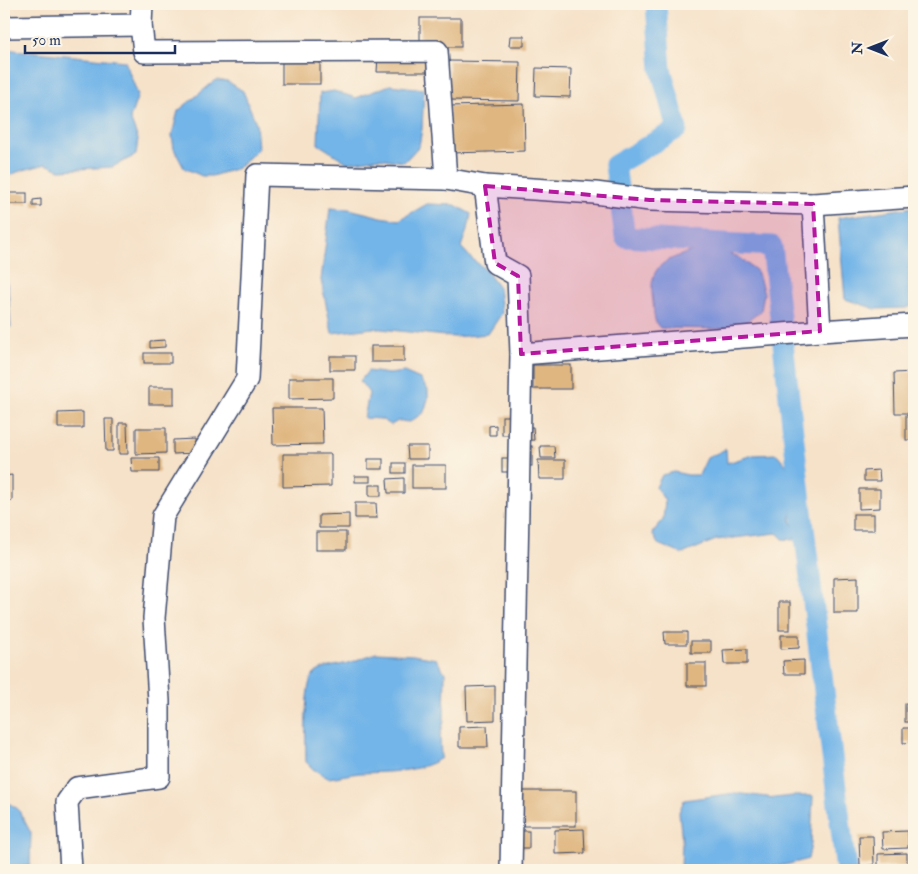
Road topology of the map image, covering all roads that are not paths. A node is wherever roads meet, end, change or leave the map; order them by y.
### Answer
1 (142, 4) edge
2 (141, 25) junction
3 (4, 27) edge
4 (446, 179) junction
5 (485, 186) junction
6 (914, 197) edge
7 (813, 204) junction
8 (914, 324) edge
9 (820, 331) junction
10 (521, 354) junction
11 (71, 870) edge
12 (511, 870) edge

1 - 2 street
2 - 3 street
2 - 4 street
4 - 5 street
4 - 11 street
5 - 7 street
5 - 10 street
6 - 7 street
7 - 9 street
8 - 9 street
9 - 10 street
10 - 12 street

